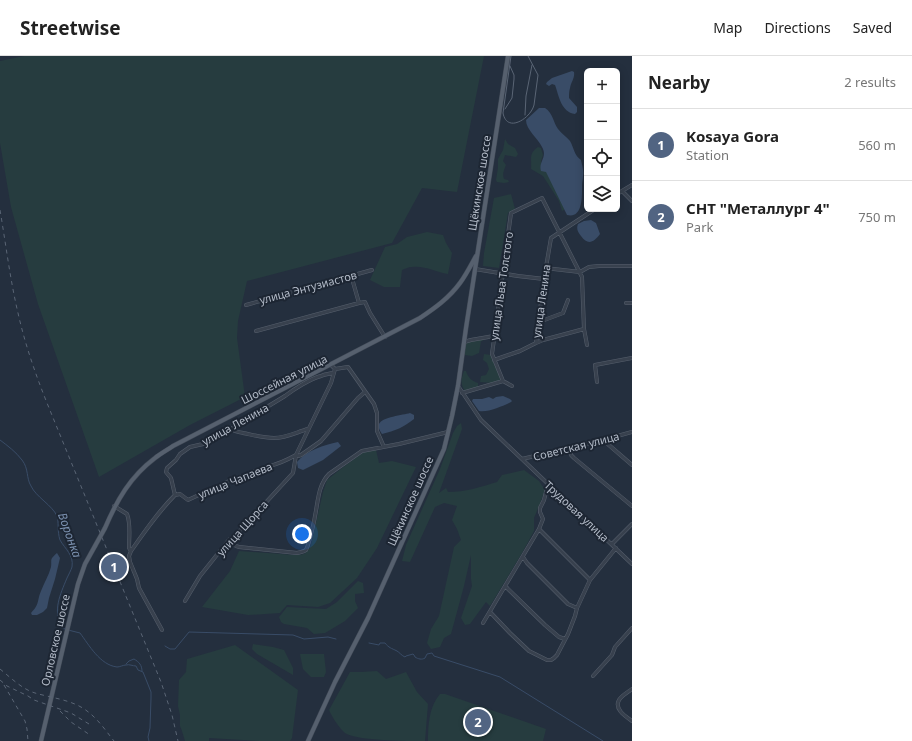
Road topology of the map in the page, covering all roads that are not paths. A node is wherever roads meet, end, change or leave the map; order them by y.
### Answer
1 (508, 56) edge
2 (632, 185) edge
3 (622, 191) joint
4 (632, 201) edge
5 (590, 212) edge
6 (560, 232) junction
7 (478, 252) junction
8 (632, 266) edge
9 (545, 268) junction
10 (475, 269) junction
11 (372, 270) dead end
12 (580, 272) junction
13 (503, 274) junction
14 (351, 275) junction
15 (544, 279) junction
16 (568, 300) dead end
17 (359, 303) junction
18 (626, 303) dead end
19 (632, 303) edge
20 (246, 305) dead end
21 (539, 322) junction
22 (584, 329) junction
23 (256, 331) dead end
24 (494, 336) junction
25 (385, 337) junction
26 (464, 342) junction
27 (536, 343) junction
28 (587, 345) dead end
29 (632, 358) edge
30 (494, 360) junction
31 (331, 364) junction
32 (335, 369) junction
33 (333, 373) junction
34 (503, 381) junction
35 (596, 382) dead end
36 (458, 386) junction
37 (512, 386) dead end
38 (365, 392) junction
39 (462, 393) junction
40 (231, 429) junction
41 (309, 429) junction
42 (448, 432) junction
43 (632, 432) edge
44 (603, 440) junction
45 (384, 447) junction
46 (569, 447) junction
47 (296, 456) junction
48 (522, 459) junction
49 (632, 465) edge
50 (548, 484) junction
51 (175, 495) junction
52 (114, 506) junction
53 (632, 506) edge
54 (632, 524) edge
55 (105, 528) joint
56 (539, 529) junction
57 (230, 540) junction
58 (612, 544) junction
59 (616, 548) junction
60 (131, 551) junction
61 (523, 557) junction
62 (632, 564) edge
63 (590, 580) junction
64 (506, 586) junction
65 (185, 601) dead end
66 (577, 608) junction
67 (490, 612) junction
68 (483, 623) dead end
69 (632, 628) edge
70 (162, 630) dead end
71 (565, 639) junction
72 (593, 676) dead end
73 (632, 689) edge
74 (632, 721) edge
75 (41, 741) edge
76 (308, 741) edge

1 - 7 main road, Щёкинское шоссе
2 - 3 street
3 - 4 street
5 - 6 street
6 - 9 street, улица Ленина
6 - 12 street
6 - 13 street, улица Льва Толстого
7 - 10 main road, Щёкинское шоссе
7 - 25 main road, Шоссейная улица
8 - 12 street
9 - 12 street
9 - 15 street, улица Ленина
10 - 13 street
10 - 26 main road, Щёкинское шоссе
11 - 14 street, улица Энтузиастов
12 - 22 street
13 - 15 street
13 - 24 street, улица Льва Толстого
14 - 17 street
14 - 20 street, улица Энтузиастов
15 - 21 street, улица Ленина
16 - 21 street
17 - 23 street
17 - 25 street
18 - 19 street
21 - 27 street, улица Ленина
22 - 27 street
22 - 28 street
24 - 26 street
24 - 30 street, улица Льва Толстого
25 - 31 main road, Шоссейная улица
26 - 36 main road, Щёкинское шоссе
27 - 30 street, улица Ленина
29 - 35 street
30 - 34 street, улица Льва Толстого
31 - 32 street
31 - 52 main road, Шоссейная улица
32 - 33 street
32 - 38 street
33 - 40 street, улица Ленина
33 - 41 street
34 - 37 street
34 - 39 street
36 - 39 street, Советская улица
36 - 42 main road, Щёкинское шоссе
38 - 45 street
38 - 47 street, улица Чапаева
39 - 48 street, Советская улица
40 - 41 street
40 - 51 street, улица Ленина
41 - 47 street
42 - 45 street
42 - 76 main road, Щёкинское шоссе
43 - 44 street, Советская улица
44 - 46 street, Советская улица
44 - 49 street
45 - 57 street
46 - 48 street, Советская улица
46 - 53 street
47 - 51 street, улица Чапаева
47 - 57 street, улица Щорса
48 - 50 street, Трудовая улица
50 - 56 street
50 - 58 street, Трудовая улица
51 - 60 street
52 - 55 main road, Шоссейная улица
52 - 60 street
54 - 58 street
55 - 75 main road, Орловское шоссе, bridge
56 - 61 street
56 - 63 street
57 - 65 street, улица Щорса
58 - 59 street, Трудовая улица
59 - 62 street, Трудовая улица
59 - 63 street
60 - 70 street
61 - 64 street
61 - 66 street
63 - 66 street
64 - 67 street
64 - 71 street
66 - 71 street
67 - 68 street
67 - 71 street
69 - 72 street
73 - 74 street

